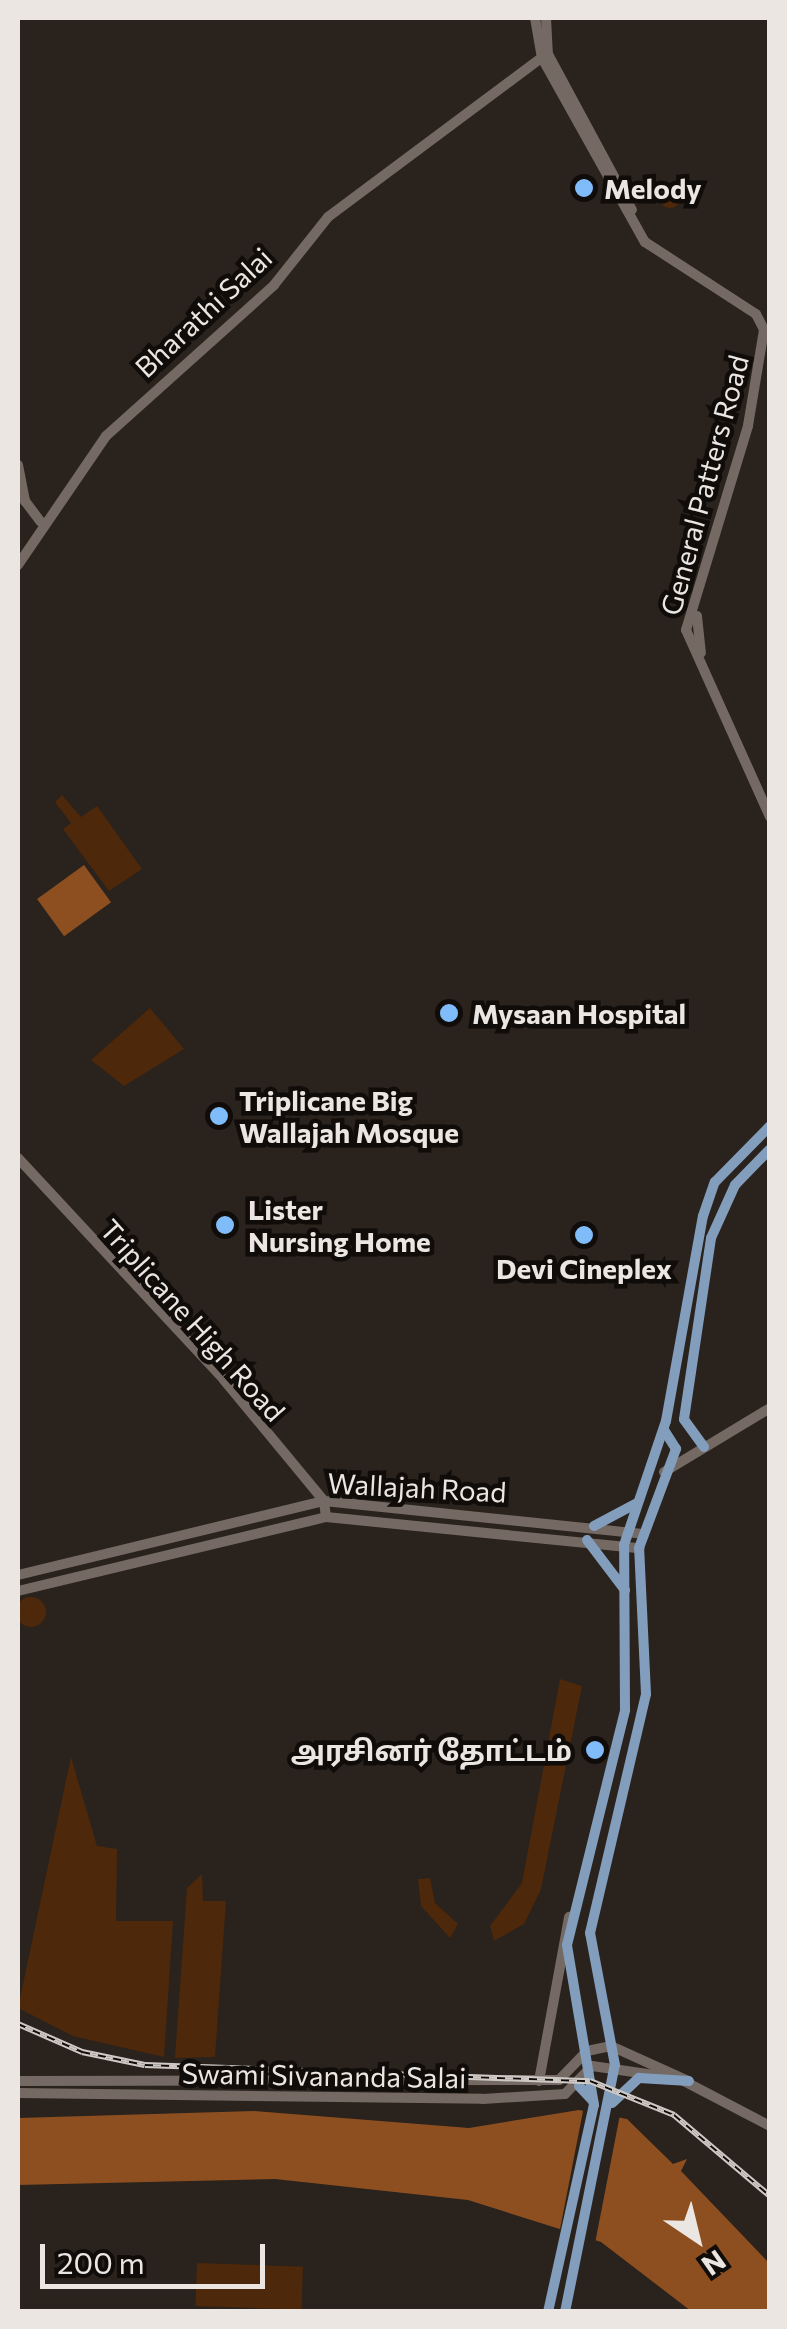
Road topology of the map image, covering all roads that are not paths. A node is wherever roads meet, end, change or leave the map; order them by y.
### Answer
1 (534, 18) edge
2 (546, 18) edge
3 (545, 56) junction
4 (770, 325) edge
5 (770, 360) edge
6 (18, 464) edge
7 (41, 522) junction
8 (18, 565) edge
9 (700, 659) junction
10 (770, 804) edge
11 (770, 816) edge
12 (770, 1126) edge
13 (770, 1149) edge
14 (18, 1158) edge
15 (725, 1169) junction
16 (746, 1172) junction
17 (732, 1190) junction
18 (770, 1408) edge
19 (684, 1419) junction
20 (665, 1425) junction
21 (704, 1447) junction
22 (664, 1472) junction
23 (324, 1502) junction
24 (636, 1503) junction
25 (326, 1517) junction
26 (594, 1526) junction
27 (628, 1532) junction
28 (642, 1534) junction
29 (587, 1540) junction
30 (624, 1546) junction
31 (640, 1548) junction
32 (18, 1575) edge
33 (18, 1591) edge
34 (628, 1596) junction
35 (569, 1917) junction
36 (611, 2046) junction
37 (587, 2050) junction
38 (615, 2065) junction
39 (592, 2066) junction
40 (22, 2081) edge
41 (539, 2081) junction
42 (689, 2082) junction
43 (579, 2086) junction
44 (21, 2094) edge
45 (594, 2103) junction
46 (608, 2108) junction
47 (770, 2126) edge
48 (548, 2312) edge
49 (566, 2312) edge

1 - 3 main road
2 - 3 main road
3 - 4 main road, General Patters Road
3 - 7 main road, Bharathi Salai
3 - 9 main road, General Patters Road
5 - 9 main road, General Patters Road
6 - 7 main road
7 - 8 main road, Bharathi Salai
9 - 10 main road, General Patters Road
9 - 11 main road, General Patters Road
12 - 15 main road
13 - 16 main road
14 - 23 main road, Triplicane High Road
15 - 16 main road
15 - 17 main road
15 - 20 main road
16 - 17 main road
17 - 19 main road
18 - 21 main road
19 - 20 main road
19 - 21 main road
20 - 22 main road
20 - 24 main road
21 - 22 main road
22 - 28 main road
23 - 25 main road
23 - 26 main road, Wallajah Road
23 - 32 main road, Wallajah Road
24 - 26 main road
24 - 27 main road
25 - 29 main road, Wallajah Road
25 - 33 main road, Wallajah Road
26 - 27 main road, Wallajah Road
27 - 28 main road, Wallajah Road
27 - 30 main road
28 - 31 main road
29 - 30 main road, Wallajah Road
29 - 34 main road
30 - 31 main road, Wallajah Road
30 - 34 main road
31 - 36 main road
34 - 35 main road
35 - 37 main road
35 - 41 main road
36 - 37 main road
36 - 38 main road
36 - 42 main road
37 - 39 main road
37 - 41 main road, Swami Sivananda Salai
38 - 39 main road
38 - 42 main road
38 - 46 main road
39 - 43 main road
39 - 45 main road
40 - 41 main road, Swami Sivananda Salai
40 - 44 main road
42 - 46 main road
42 - 47 main road
43 - 44 main road, Swami Sivananda Salai
43 - 45 main road
45 - 48 main road
46 - 49 main road

